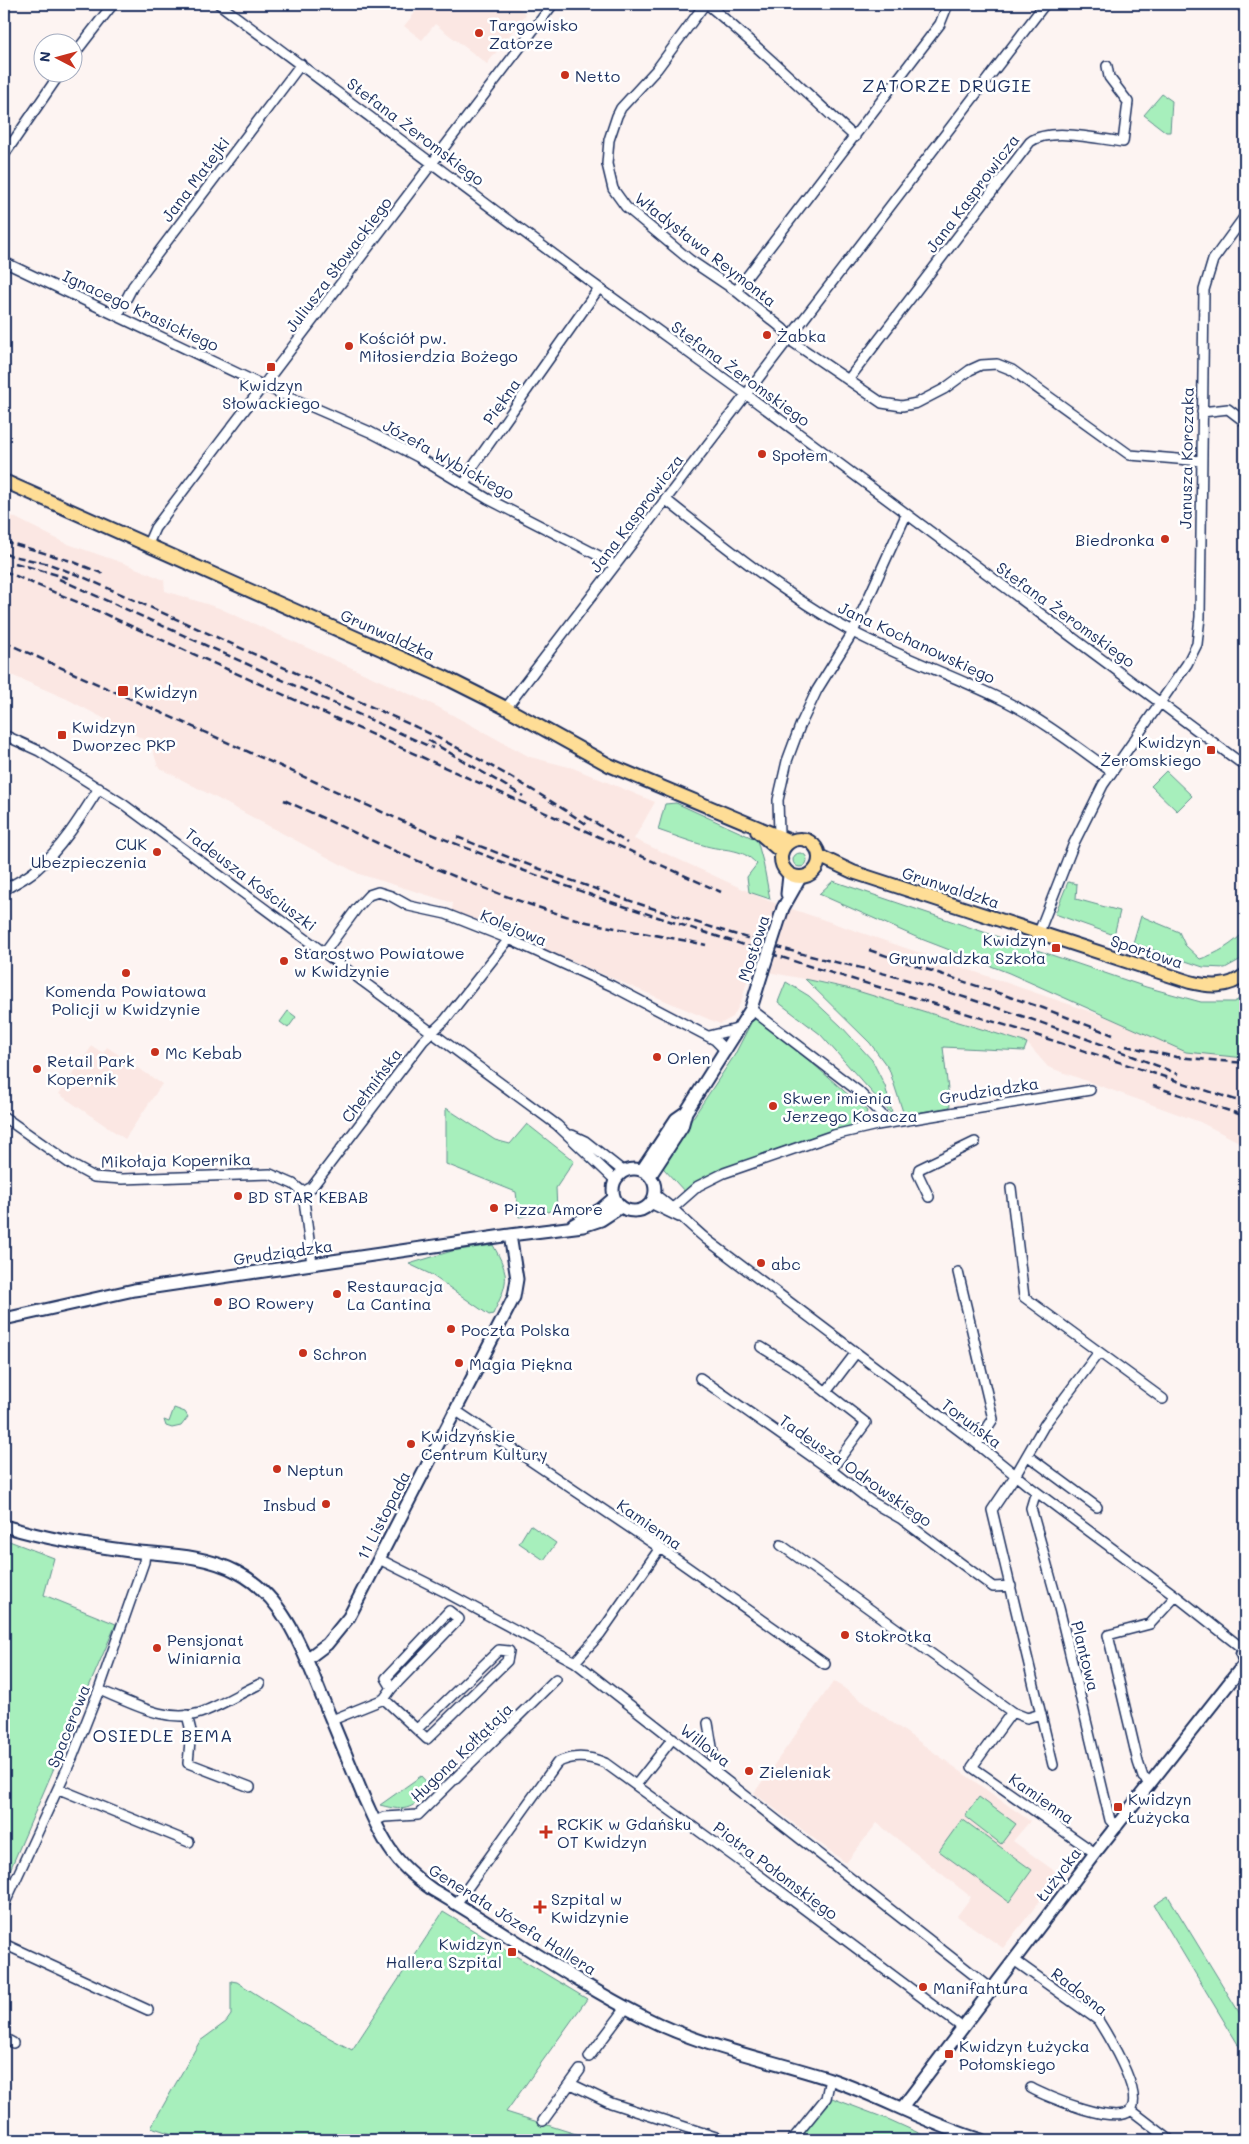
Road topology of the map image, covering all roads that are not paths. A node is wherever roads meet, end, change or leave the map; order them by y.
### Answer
1 (113, 4) edge
2 (219, 4) edge
3 (553, 4) edge
4 (706, 4) edge
5 (948, 4) edge
6 (1045, 4) edge
7 (1239, 4) edge
8 (718, 7) edge
9 (1245, 9) edge
10 (82, 44) edge
11 (301, 64) junction
12 (1107, 66) dead end
13 (54, 82) edge
14 (854, 137) junction
15 (4, 155) edge
16 (433, 162) junction
17 (1245, 216) edge
18 (4, 262) edge
19 (599, 288) junction
20 (736, 291) junction
21 (118, 316) junction
22 (789, 336) junction
23 (848, 380) junction
24 (264, 386) junction
25 (747, 395) junction
26 (1202, 412) junction
27 (1245, 422) edge
28 (1200, 461) junction
29 (4, 481) edge
30 (465, 484) junction
31 (665, 499) junction
32 (906, 516) junction
33 (148, 544) junction
34 (614, 566) junction
35 (853, 632) junction
36 (1160, 702) junction
37 (506, 708) junction
38 (4, 735) edge
39 (1245, 766) edge
40 (1112, 771) junction
41 (99, 788) junction
42 (754, 827) junction
43 (779, 835) junction
44 (790, 842) junction
45 (781, 852) junction
46 (818, 862) junction
47 (794, 876) junction
48 (4, 890) edge
49 (1039, 932) junction
50 (509, 939) junction
51 (324, 953) junction
52 (1245, 975) edge
53 (751, 1009) junction
54 (737, 1029) junction
55 (432, 1033) junction
56 (709, 1036) junction
57 (726, 1051) junction
58 (1090, 1090) dead end
59 (4, 1117) edge
60 (887, 1123) junction
61 (975, 1142) dead end
62 (646, 1173) junction
63 (619, 1175) junction
64 (1011, 1188) dead end
65 (303, 1192) junction
66 (929, 1197) dead end
67 (614, 1198) junction
68 (652, 1199) junction
69 (621, 1207) junction
70 (673, 1208) junction
71 (682, 1219) junction
72 (570, 1228) junction
73 (510, 1235) junction
74 (312, 1264) junction
75 (958, 1272) dead end
76 (4, 1319) edge
77 (761, 1347) dead end
78 (1099, 1352) junction
79 (855, 1354) junction
80 (700, 1378) dead end
81 (826, 1392) junction
82 (1163, 1399) dead end
83 (455, 1410) junction
84 (977, 1444) junction
85 (1028, 1456) junction
86 (831, 1470) junction
87 (1016, 1476) junction
88 (1038, 1494) junction
89 (1097, 1507) dead end
90 (4, 1526) edge
91 (781, 1545) dead end
92 (660, 1548) junction
93 (145, 1552) junction
94 (379, 1559) junction
95 (1012, 1586) junction
96 (1176, 1596) junction
97 (1244, 1649) edge
98 (307, 1659) junction
99 (575, 1662) junction
100 (1245, 1663) edge
101 (825, 1664) dead end
102 (556, 1679) dead end
103 (260, 1684) dead end
104 (392, 1688) junction
105 (99, 1690) junction
106 (384, 1699) junction
107 (1012, 1712) junction
108 (1041, 1714) junction
109 (187, 1715) junction
110 (332, 1720) junction
111 (708, 1723) dead end
112 (417, 1730) junction
113 (673, 1738) junction
114 (1053, 1765) dead end
115 (716, 1771) junction
116 (1150, 1783) junction
117 (636, 1785) junction
118 (250, 1787) dead end
119 (59, 1790) junction
120 (375, 1822) junction
121 (1116, 1826) junction
122 (189, 1842) dead end
123 (1094, 1853) junction
124 (456, 1904) junction
125 (4, 1905) edge
126 (4, 1944) edge
127 (1014, 1960) junction
128 (993, 1990) junction
129 (626, 2008) junction
130 (148, 2010) dead end
131 (963, 2028) junction
132 (4, 2038) edge
133 (13, 2043) dead end
134 (590, 2057) dead end
135 (580, 2070) dead end
136 (830, 2079) junction
137 (571, 2084) junction
138 (1031, 2088) dead end
139 (902, 2108) junction
140 (1131, 2110) junction
141 (543, 2121) dead end
142 (725, 2140) edge
143 (792, 2140) edge
144 (980, 2140) edge
145 (1170, 2140) edge

1 - 10 street
2 - 11 street, Stefana Żeromskiego
3 - 16 street, Juliusza Słowackiego
4 - 8 street
4 - 20 street, Władysława Reymonta
5 - 14 street
6 - 22 street, Jana Kasprowicza
7 - 9 street
8 - 14 street
11 - 16 street, Stefana Żeromskiego
11 - 21 street, Jana Matejki
12 - 23 street, Jana Kasprowicza
13 - 15 street
14 - 20 street
16 - 19 street, Stefana Żeromskiego
16 - 24 street, Juliusza Słowackiego
17 - 26 street, Janusza Korczaka
18 - 21 street, Ignacego Krasickiego
19 - 25 street, Stefana Żeromskiego
19 - 30 street, Piękna
20 - 22 street, Władysława Reymonta
21 - 24 street, Ignacego Krasickiego
22 - 23 street
22 - 25 street, Jana Kasprowicza
23 - 28 street
24 - 30 street, Józefa Wybickiego
24 - 33 street, Juliusza Słowackiego
25 - 31 street, Jana Kasprowicza
25 - 32 street, Stefana Żeromskiego
26 - 27 street
26 - 28 street, Janusza Korczaka
28 - 36 street, Janusza Korczaka
29 - 33 main road, Grunwaldzka
30 - 34 street, Józefa Wybickiego
31 - 34 street, Jana Kasprowicza
31 - 35 street, Jana Kochanowskiego
32 - 35 street
32 - 36 street, Stefana Żeromskiego
33 - 37 main road, Grunwaldzka
34 - 37 street, Jana Kasprowicza
35 - 40 street, Jana Kochanowskiego
35 - 43 street
36 - 39 street, Stefana Żeromskiego
36 - 40 street, Janusza Korczaka
37 - 42 main road, Grunwaldzka
38 - 41 street, Tadeusza Kościuszki
40 - 49 street, Janusza Korczaka
41 - 48 street
41 - 51 street, Tadeusza Kościuszki
42 - 43 main road, Grunwaldzka
42 - 45 main road, Grunwaldzka
43 - 44 main road, Grunwaldzka
44 - 45 main road
44 - 46 main road
45 - 47 main road
46 - 47 main road
46 - 49 main road, Grunwaldzka
47 - 53 street, Mostowa, bridge
49 - 52 main road, Sportowa
50 - 51 street, Kolejowa
50 - 55 street, Chełmińska
50 - 56 street, Kolejowa
51 - 55 street, Tadeusza Kościuszki
53 - 54 street, Mostowa
53 - 57 street, Mostowa
53 - 60 street
54 - 56 street
54 - 57 street, Mostowa
55 - 63 street, Tadeusza Kościuszki
55 - 65 street, Chełmińska
56 - 57 street, Kolejowa
57 - 62 street, Mostowa
58 - 60 street, Grudziądzka
59 - 65 street, Mikołaja Kopernika
60 - 70 street, Grudziądzka
61 - 66 street
62 - 63 street
62 - 68 street
63 - 67 street
64 - 78 street
65 - 74 street
67 - 69 street
67 - 72 street, Grudziądzka
68 - 69 street
68 - 70 street, Toruńska
68 - 71 street, Toruńska
69 - 72 street, Grudziądzka
70 - 71 street, Toruńska
71 - 79 street, Toruńska
72 - 73 street, Grudziądzka
73 - 74 street, Grudziądzka
73 - 83 street, 11 Listopada
74 - 76 street, Grudziądzka
75 - 84 street
77 - 81 street
78 - 82 street
78 - 85 street
79 - 81 street
79 - 84 street, Toruńska
80 - 86 street, Tadeusza Odrowskiego
81 - 86 street
83 - 92 street, Kamienna
83 - 94 street, 11 Listopada
84 - 87 street, Toruńska
85 - 87 street
85 - 89 street
86 - 95 street, Tadeusza Odrowskiego
87 - 88 street, Toruńska
87 - 95 street
88 - 96 street, Toruńska
88 - 121 street, Plantowa
90 - 93 street, Generała Józefa Hallera
91 - 107 street
92 - 99 street
92 - 101 street, Kamienna
93 - 98 street, Generała Józefa Hallera
93 - 105 street, Spacerowa
94 - 98 street, 11 Listopada
94 - 99 street, Willowa
95 - 108 street
96 - 97 street, Toruńska
96 - 116 street
97 - 100 street
98 - 110 street, Generała Józefa Hallera
99 - 113 street, Willowa
100 - 116 street, Łużycka
102 - 120 street, Hugona Kołłątaja
103 - 109 street
104 - 104 street
104 - 106 street
105 - 109 street
105 - 119 street, Spacerowa
106 - 110 street
106 - 112 street
107 - 108 street
107 - 123 street, Kamienna
108 - 114 street
109 - 118 street
110 - 120 street, Generała Józefa Hallera
111 - 115 street
112 - 112 street
113 - 115 street, Willowa
113 - 117 street
115 - 128 street, Willowa
116 - 121 street, Łużycka
117 - 124 street, Piotra Połomskiego
117 - 131 street, Piotra Połomskiego
119 - 122 street
119 - 125 street, Spacerowa
120 - 124 street, Generała Józefa Hallera
121 - 123 street, Łużycka
123 - 127 street, Łużycka
124 - 129 street, Generała Józefa Hallera
126 - 130 street
127 - 128 street, Łużycka
127 - 140 street, Radosna
128 - 131 street, Łużycka
129 - 134 street
129 - 136 street, Generała Józefa Hallera
131 - 139 street, Łużycka
132 - 133 street
135 - 137 street
136 - 139 street, Generała Józefa Hallera
136 - 143 street
137 - 141 street
137 - 142 street
138 - 140 street
139 - 144 street, Generała Józefa Hallera
140 - 145 street

